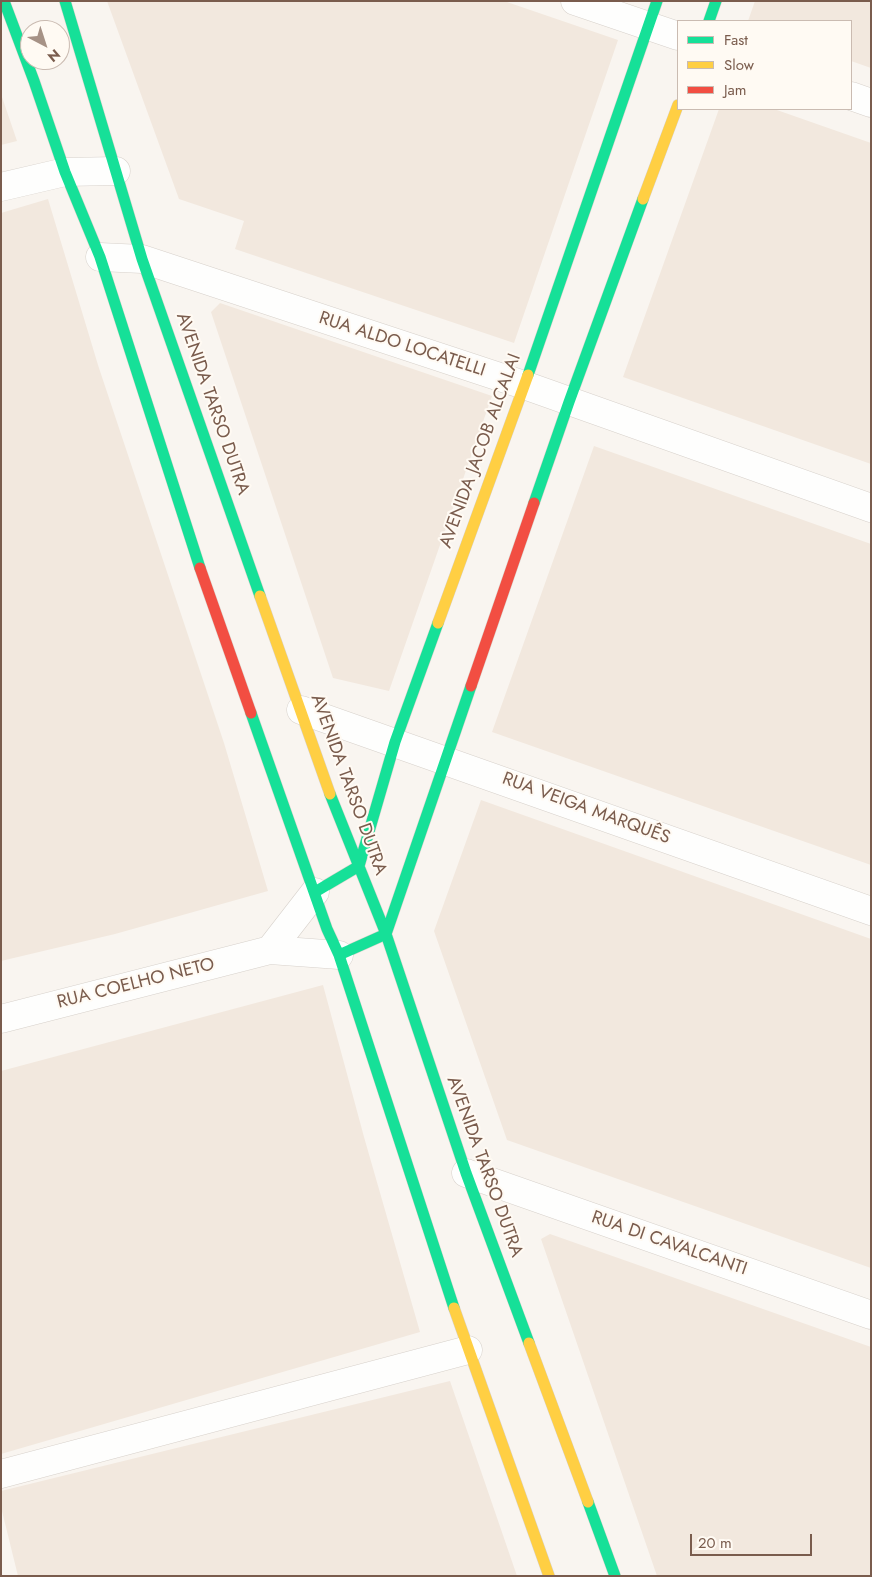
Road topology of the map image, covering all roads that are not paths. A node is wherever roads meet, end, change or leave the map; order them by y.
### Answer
1 (4, 1) edge
2 (64, 1) edge
3 (575, 1) edge
4 (716, 1) edge
5 (653, 14) edge
6 (709, 20) edge
7 (677, 35) edge
8 (852, 96) edge
9 (871, 103) edge
10 (677, 108) edge
11 (116, 171) junction
12 (65, 172) junction
13 (1, 187) edge
14 (100, 257) junction
15 (142, 260) junction
16 (524, 385) junction
17 (569, 402) junction
18 (871, 508) edge
19 (300, 710) junction
20 (395, 742) junction
21 (445, 759) junction
22 (359, 866) junction
23 (315, 892) junction
24 (871, 911) edge
25 (386, 934) junction
26 (270, 950) junction
27 (339, 955) junction
28 (1, 1019) edge
29 (466, 1173) junction
30 (871, 1314) edge
31 (468, 1350) junction
32 (1, 1474) edge
33 (549, 1576) edge
34 (615, 1576) edge

1 - 12 street
2 - 11 street, AVENIDA TARSO DUTRA
3 - 5 street
4 - 6 street
5 - 7 street
5 - 16 street, AVENIDA JACOB ALCALAI
8 - 9 street
10 - 17 street
11 - 12 street
11 - 15 street, AVENIDA TARSO DUTRA
12 - 13 street
12 - 14 street
14 - 15 street, RUA ALDO LOCATELLI
14 - 23 street
15 - 16 street, RUA ALDO LOCATELLI
15 - 19 street, AVENIDA TARSO DUTRA
16 - 17 street, RUA ALDO LOCATELLI
16 - 20 street, AVENIDA JACOB ALCALAI
17 - 18 street, RUA ALDO LOCATELLI
17 - 21 street
19 - 20 street, RUA VEIGA MARQUÊS
19 - 22 street, AVENIDA TARSO DUTRA
20 - 21 street, RUA VEIGA MARQUÊS
20 - 22 street, AVENIDA JACOB ALCALAI
21 - 24 street, RUA VEIGA MARQUÊS
21 - 25 street
22 - 23 street
22 - 25 street, AVENIDA TARSO DUTRA
23 - 26 street
23 - 27 street
25 - 27 street
25 - 29 street, AVENIDA TARSO DUTRA
26 - 27 street, RUA COELHO NETO
26 - 28 street, RUA COELHO NETO
27 - 31 street
29 - 30 street, RUA DI CAVALCANTI
29 - 34 street, AVENIDA TARSO DUTRA
31 - 32 street
31 - 33 street

